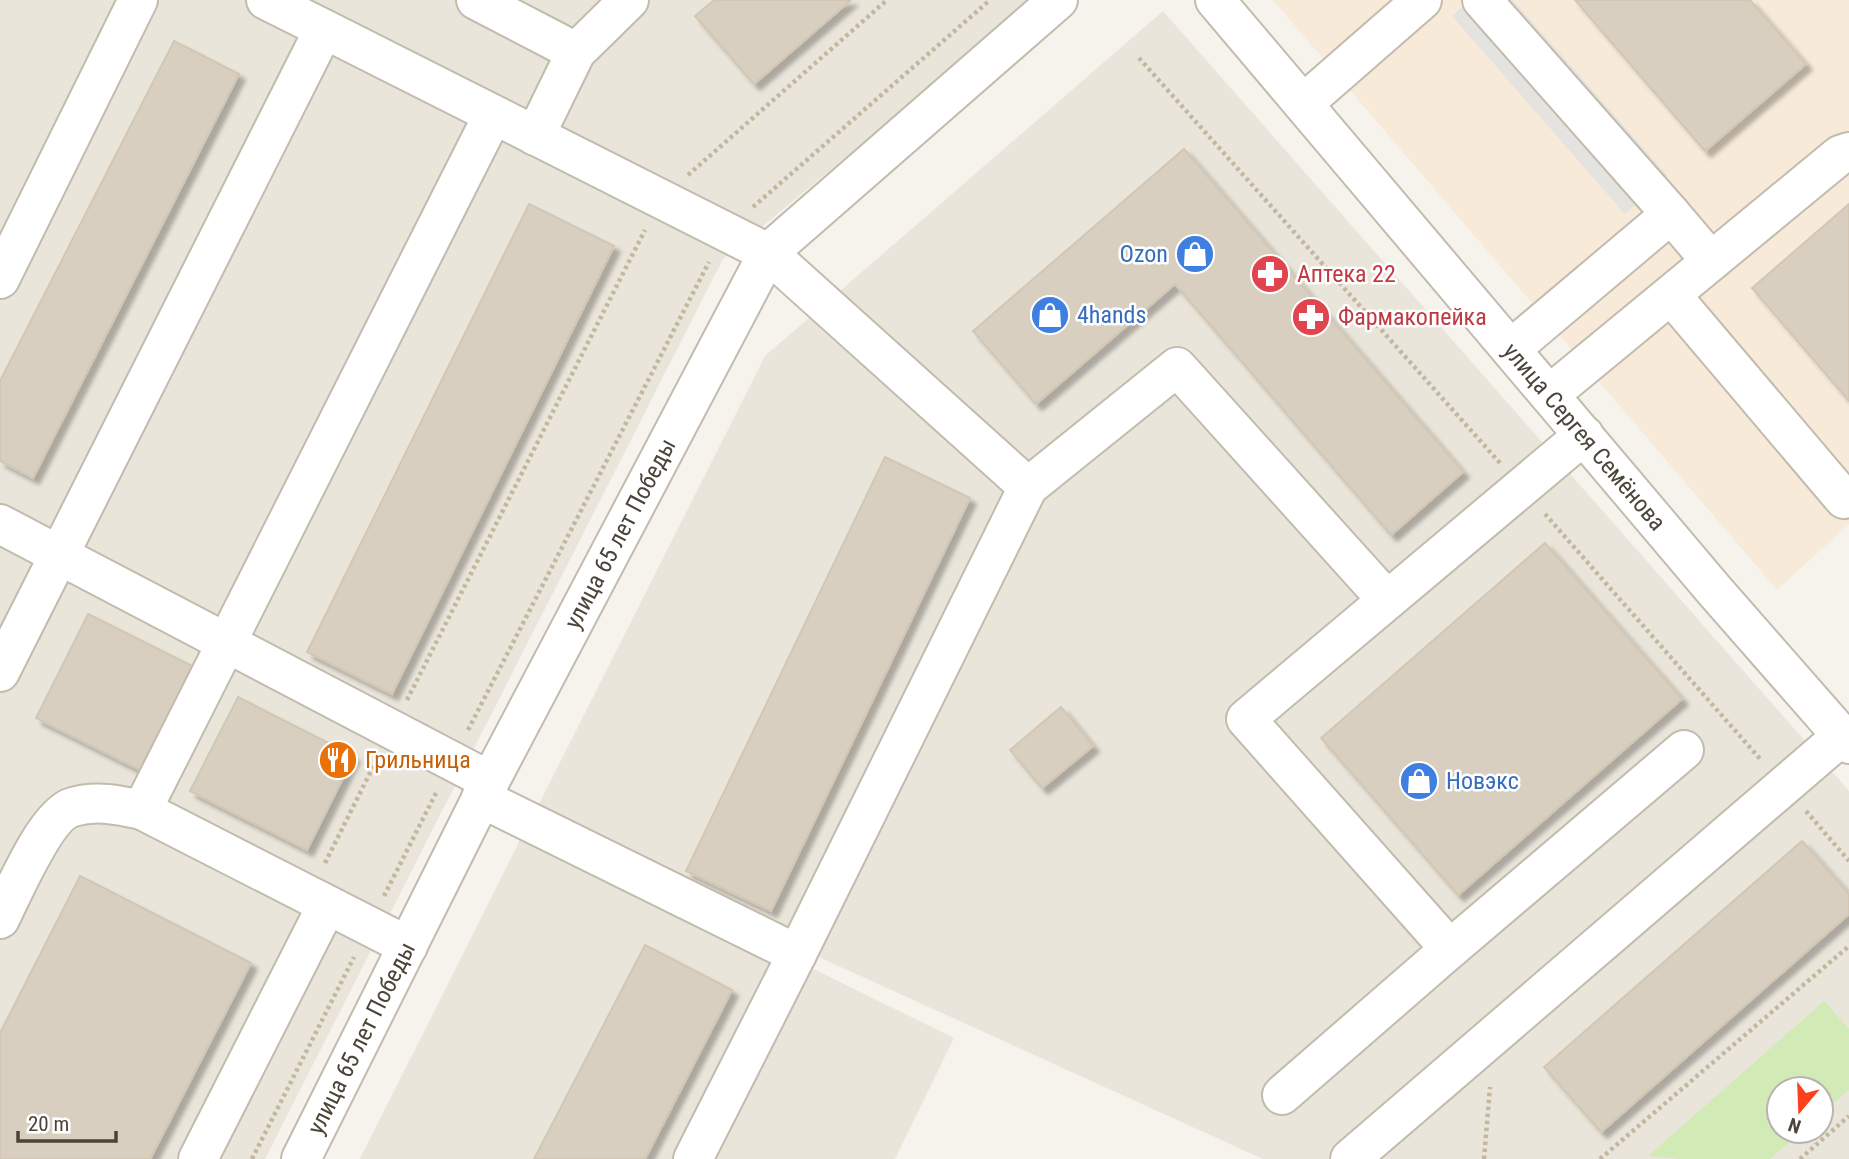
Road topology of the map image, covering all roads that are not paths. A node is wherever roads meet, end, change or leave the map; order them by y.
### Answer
1 (138, 0) edge
2 (266, 0) edge
3 (475, 0) edge
4 (629, 0) edge
5 (1058, 0) edge
6 (1215, 0) edge
7 (1422, 0) edge
8 (1482, 0) edge
9 (324, 29) junction
10 (576, 52) junction
11 (1304, 103) junction
12 (493, 114) junction
13 (535, 136) junction
14 (1849, 152) edge
15 (1671, 214) junction
16 (768, 253) junction
17 (1711, 261) junction
18 (0, 279) edge
19 (1671, 295) junction
20 (1511, 349) junction
21 (1549, 394) junction
22 (1584, 435) junction
23 (1027, 487) junction
24 (1844, 499) dead end
25 (0, 524) edge
26 (59, 555) junction
27 (1387, 600) junction
28 (226, 643) junction
29 (0, 672) edge
30 (1845, 740) edge
31 (1684, 750) dead end
32 (485, 789) junction
33 (142, 810) junction
34 (317, 900) junction
35 (0, 919) edge
36 (408, 946) junction
37 (1450, 949) junction
38 (797, 954) junction
39 (1282, 1095) dead end
40 (198, 1159) edge
41 (301, 1159) edge
42 (693, 1159) edge
43 (1350, 1159) edge

1 - 18 street
2 - 9 street
3 - 10 street
4 - 10 street
5 - 16 street, улица 65 лет Победы
6 - 11 street, улица Сергея Семёнова
7 - 11 street
8 - 15 street
9 - 12 street
9 - 26 street
10 - 13 street
11 - 20 street, улица Сергея Семёнова
12 - 13 street
12 - 28 street
13 - 16 street
14 - 17 street
15 - 17 street
15 - 20 street
16 - 23 street
16 - 32 street, улица 65 лет Победы
17 - 19 street
19 - 21 street
19 - 24 street
20 - 21 street, улица Сергея Семёнова
21 - 22 street, улица Сергея Семёнова
22 - 27 street
22 - 30 street, улица Сергея Семёнова
23 - 27 street
23 - 38 street
25 - 26 street
26 - 28 street
26 - 29 street
27 - 37 street
28 - 32 street
28 - 33 street
30 - 43 street
31 - 37 street
32 - 36 street, улица 65 лет Победы
32 - 38 street
33 - 34 street
33 - 35 street
34 - 36 street
34 - 40 street
36 - 41 street, улица 65 лет Победы
37 - 39 street
38 - 42 street

